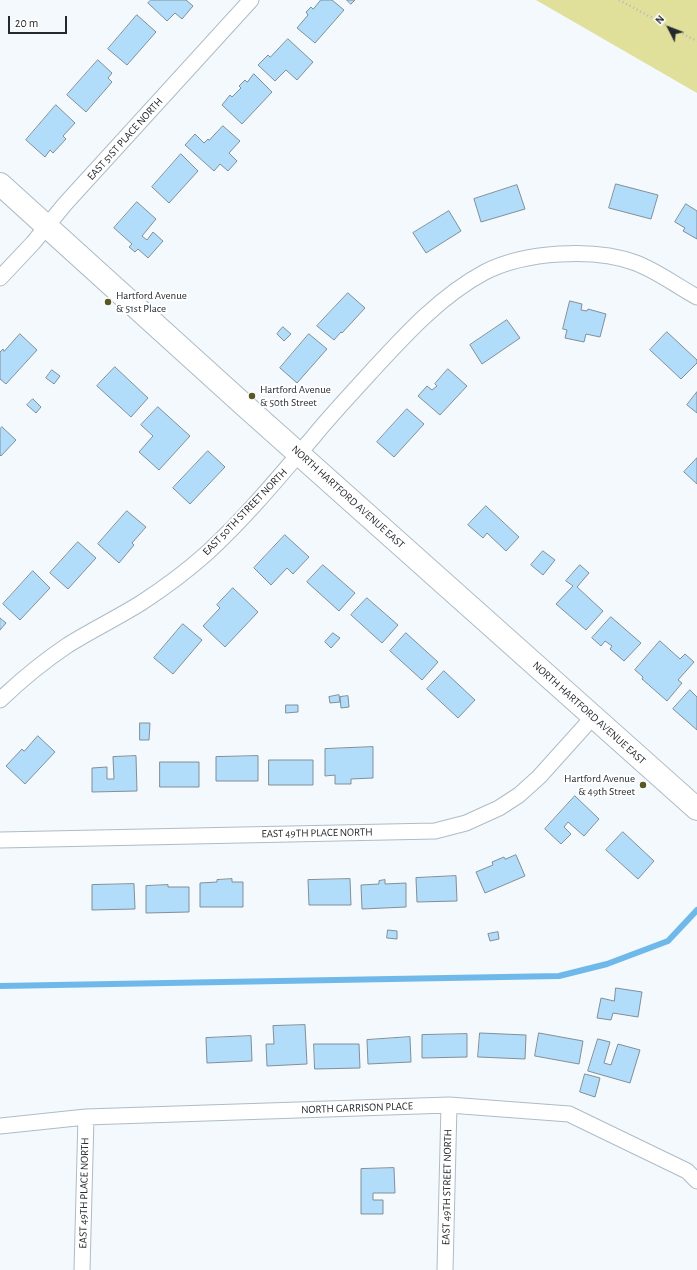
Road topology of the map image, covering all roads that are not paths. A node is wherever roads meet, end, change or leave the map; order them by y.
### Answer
1 (251, 0) edge
2 (0, 184) edge
3 (47, 226) junction
4 (0, 278) edge
5 (697, 297) edge
6 (299, 454) junction
7 (0, 700) edge
8 (593, 717) junction
9 (697, 809) edge
10 (0, 840) edge
11 (449, 1105) junction
12 (86, 1117) junction
13 (0, 1126) edge
14 (697, 1181) edge
15 (82, 1270) edge
16 (445, 1270) edge

1 - 3 street, EAST 51ST PLACE NORTH
2 - 3 street, NORTH HARTFORD AVENUE EAST
3 - 4 street, EAST 51ST PLACE NORTH
3 - 6 street, NORTH HARTFORD AVENUE EAST
5 - 6 street, EAST 50TH STREET NORTH
6 - 7 street, EAST 50TH STREET NORTH
6 - 8 street, NORTH HARTFORD AVENUE EAST
8 - 9 street, NORTH HARTFORD AVENUE EAST
8 - 10 street, EAST 49TH PLACE NORTH
11 - 12 street, NORTH GARRISON PLACE
11 - 14 street, NORTH GARRISON PLACE
11 - 16 street, EAST 49TH STREET NORTH
12 - 13 street, NORTH GARRISON PLACE
12 - 15 street, EAST 49TH PLACE NORTH

